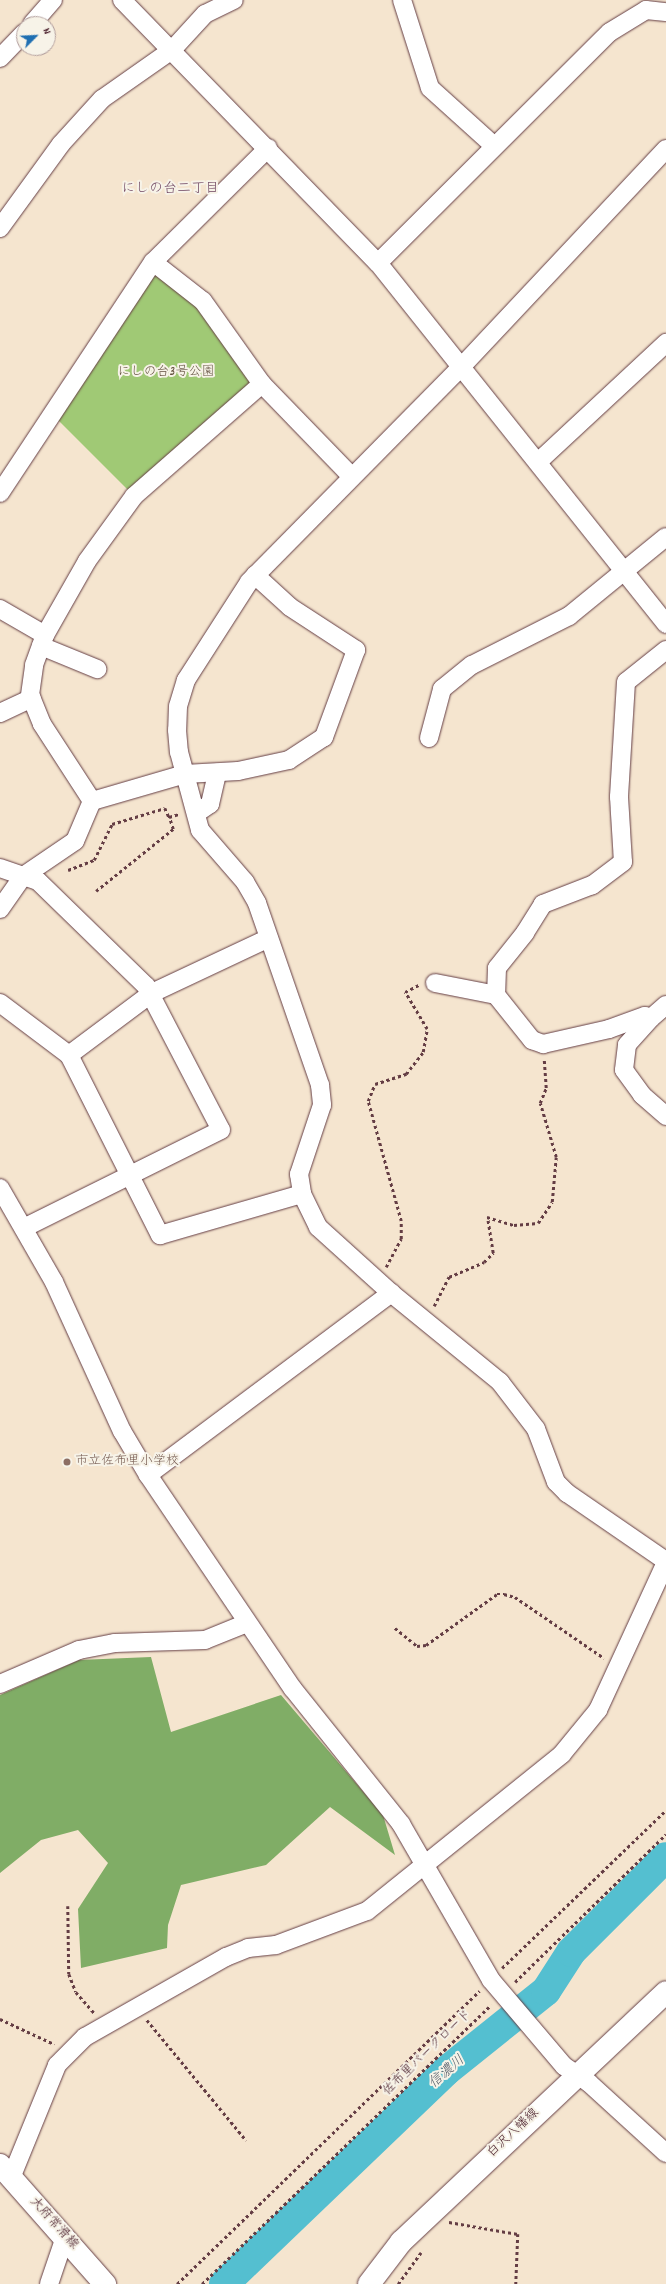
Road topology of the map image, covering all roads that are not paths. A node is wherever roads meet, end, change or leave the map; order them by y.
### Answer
1 (53, 0) edge
2 (122, 0) edge
3 (234, 0) edge
4 (402, 0) edge
5 (666, 12) edge
6 (39, 16) edge
7 (16, 41) edge
8 (172, 50) junction
9 (0, 58) edge
10 (493, 145) junction
11 (268, 148) junction
12 (666, 150) edge
13 (0, 228) edge
14 (153, 262) junction
15 (378, 263) junction
16 (666, 344) edge
17 (461, 367) junction
18 (262, 384) junction
19 (538, 462) junction
20 (6, 469) edge
21 (351, 476) junction
22 (0, 493) edge
23 (666, 537) edge
24 (623, 569) junction
25 (255, 575) junction
26 (0, 609) edge
27 (666, 624) edge
28 (43, 640) junction
29 (666, 650) edge
30 (98, 669) dead end
31 (32, 698) junction
32 (0, 713) edge
33 (429, 738) dead end
34 (217, 772) junction
35 (186, 774) junction
36 (92, 801) junction
37 (196, 810) junction
38 (0, 868) edge
39 (25, 875) junction
40 (0, 909) edge
41 (269, 938) junction
42 (434, 983) road end
43 (152, 993) junction
44 (496, 995) junction
45 (0, 1003) edge
46 (666, 1005) edge
47 (651, 1018) junction
48 (69, 1055) junction
49 (665, 1114) edge
50 (130, 1175) junction
51 (0, 1188) edge
52 (302, 1194) junction
53 (24, 1228) junction
54 (391, 1293) junction
55 (148, 1475) junction
56 (666, 1561) edge
57 (247, 1623) junction
58 (0, 1684) edge
59 (424, 1863) junction
60 (666, 1992) edge
61 (578, 2074) junction
62 (666, 2153) edge
63 (5, 2172) edge
64 (65, 2237) junction
65 (49, 2284) edge
66 (105, 2284) edge
67 (369, 2284) edge

1 - 6 street
2 - 8 street
3 - 8 street
4 - 10 street
5 - 10 street
7 - 9 street
8 - 11 street
8 - 13 street
10 - 15 street
11 - 14 street
11 - 15 street
12 - 17 street
14 - 18 street
14 - 20 street
15 - 17 street
16 - 19 street
17 - 19 street
17 - 21 street
18 - 21 street
18 - 28 street
19 - 24 street
20 - 22 street
21 - 25 street
23 - 24 street
24 - 27 street
24 - 33 street
25 - 34 street
25 - 35 street
26 - 28 street
28 - 30 street
28 - 31 street
29 - 44 street
31 - 32 street
31 - 36 street
34 - 35 street
34 - 37 street
35 - 36 street
35 - 37 street
36 - 39 street
37 - 41 street
38 - 39 street
39 - 40 street
39 - 43 street
41 - 43 street
41 - 52 street
42 - 44 street
43 - 48 street
43 - 50 street
44 - 47 street
45 - 48 street
46 - 47 street
47 - 49 street
48 - 50 street
50 - 52 street
50 - 53 street
51 - 53 street
52 - 54 street
53 - 55 street
54 - 55 street
54 - 56 street
55 - 57 street
56 - 59 street
57 - 58 street
57 - 59 street
59 - 61 street
59 - 63 street
60 - 61 main road, 白沢八幡線
61 - 62 street
61 - 67 main road, 白沢八幡線
63 - 64 main road, 大府常滑線
64 - 65 street
64 - 66 main road, 大府常滑線

